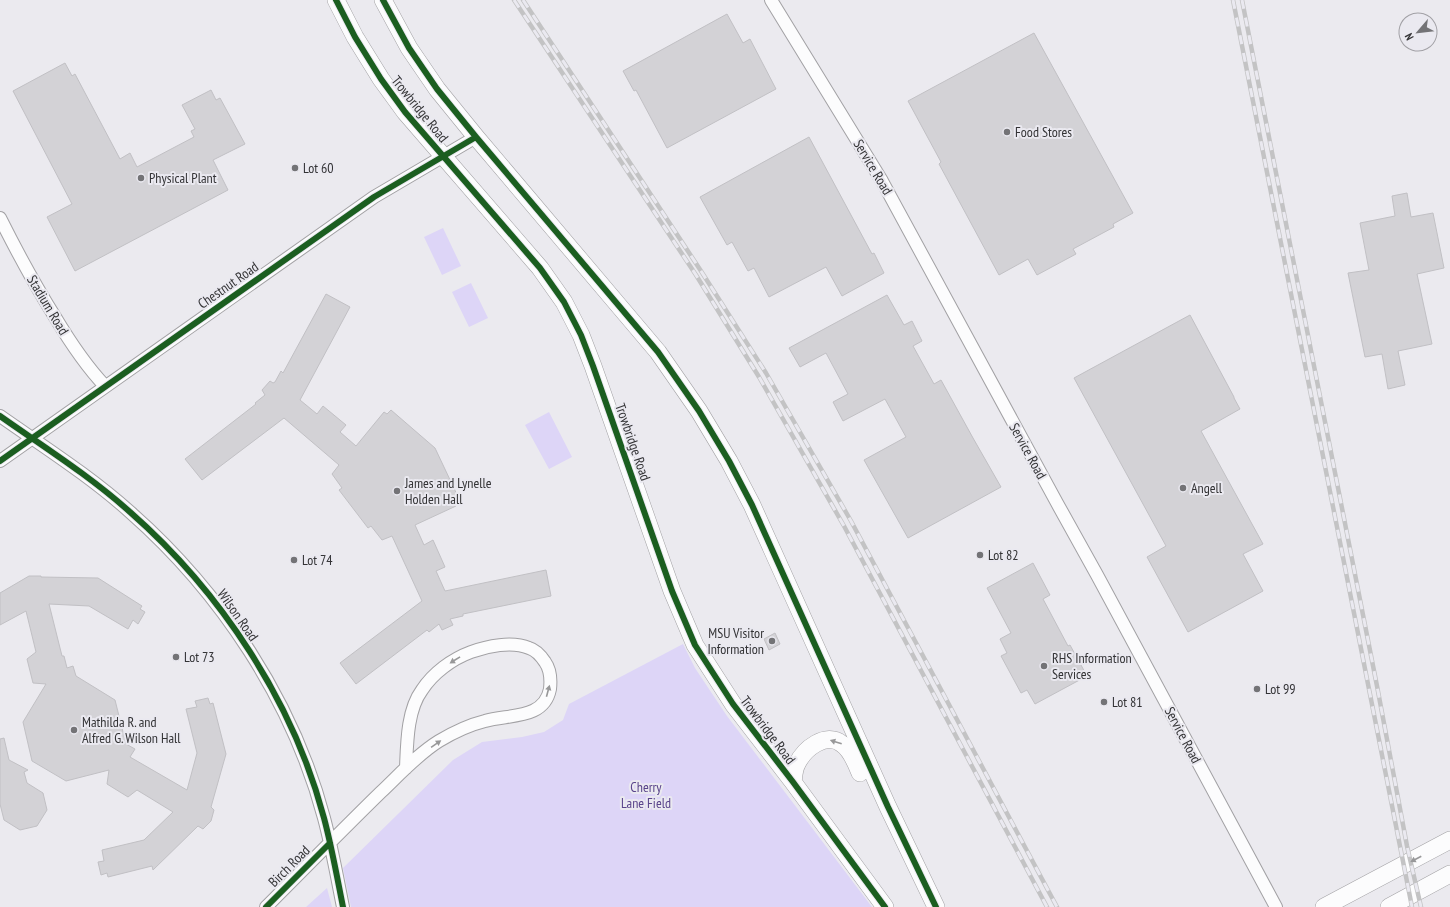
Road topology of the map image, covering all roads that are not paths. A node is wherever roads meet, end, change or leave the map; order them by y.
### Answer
1 (336, 0) edge
2 (382, 0) edge
3 (771, 0) edge
4 (476, 137) junction
5 (443, 157) junction
6 (0, 218) edge
7 (106, 386) junction
8 (0, 416) edge
9 (32, 438) junction
10 (0, 461) edge
11 (406, 768) junction
12 (793, 782) junction
13 (1450, 840) edge
14 (330, 843) junction
15 (1450, 874) edge
16 (266, 907) edge
17 (343, 907) edge
18 (884, 907) edge
19 (931, 907) edge
20 (936, 907) edge
21 (1276, 907) edge
22 (1324, 907) edge
23 (1389, 907) edge

1 - 5 street, Trowbridge Road
2 - 4 street, Trowbridge Road
3 - 21 street, Service Road
4 - 5 street, Chestnut Road
4 - 20 street, Trowbridge Road
5 - 7 street, Chestnut Road
5 - 12 street, Trowbridge Road
6 - 7 street, Stadium Road
7 - 9 street, Chestnut Road
8 - 9 street, Wilson Road
9 - 10 street, Chestnut Road
9 - 14 street, Wilson Road
11 -> 11 street, Birch Road
11 - 14 street, Birch Road
12 - 18 street, Trowbridge Road
19 -> 12 street
13 -> 22 street
14 - 16 street, Birch Road
14 - 17 street, Wilson Road
15 - 23 street

